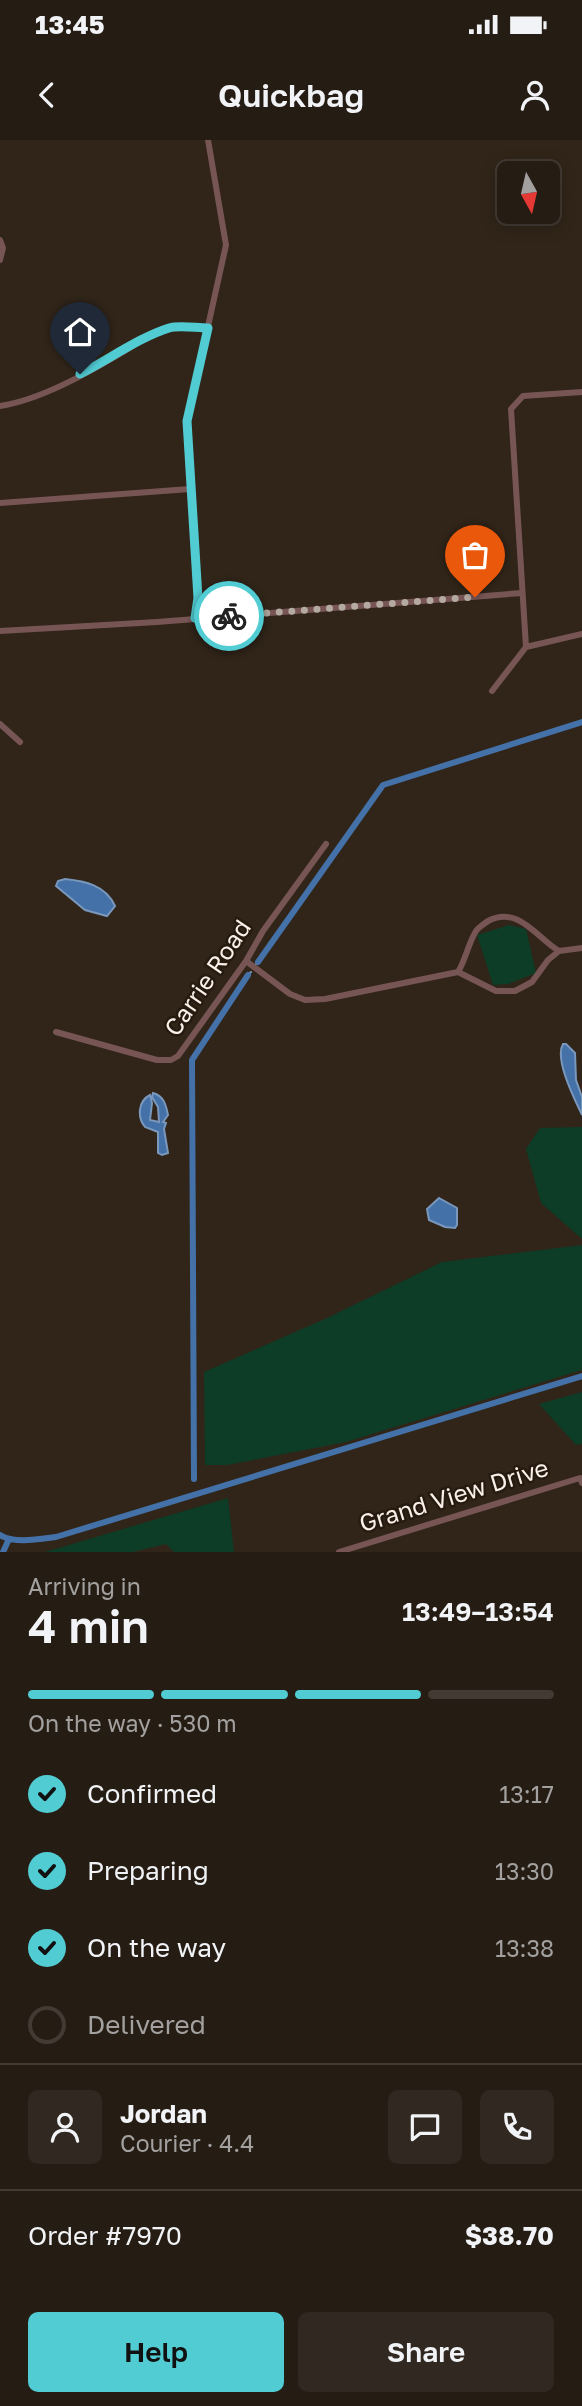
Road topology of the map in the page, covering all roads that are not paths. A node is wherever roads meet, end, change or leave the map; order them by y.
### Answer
1 (208, 140) edge
2 (0, 240) edge
3 (0, 260) edge
4 (208, 328) junction
5 (582, 392) edge
6 (0, 406) edge
7 (190, 489) junction
8 (0, 503) edge
9 (522, 593) junction
10 (195, 618) junction
11 (0, 631) edge
12 (582, 634) edge
13 (526, 647) junction
14 (492, 691) dead end
15 (0, 724) edge
16 (20, 742) dead end
17 (326, 844) dead end
18 (582, 948) edge
19 (559, 951) junction
20 (246, 961) junction
21 (457, 972) junction
22 (56, 1032) dead end
23 (581, 1480) edge
24 (339, 1552) edge

1 - 4 street
2 - 3 street
4 - 6 street
4 - 7 street
5 - 9 street
7 - 8 street
7 - 10 street
9 - 10 street
9 - 13 street
10 - 11 street
12 - 13 street
13 - 14 street
15 - 16 street
17 - 20 street, Carrie Road
18 - 19 street
19 - 21 street
19 - 21 street
20 - 21 street
20 - 22 street, Carrie Road
23 - 24 street, Grand View Drive

